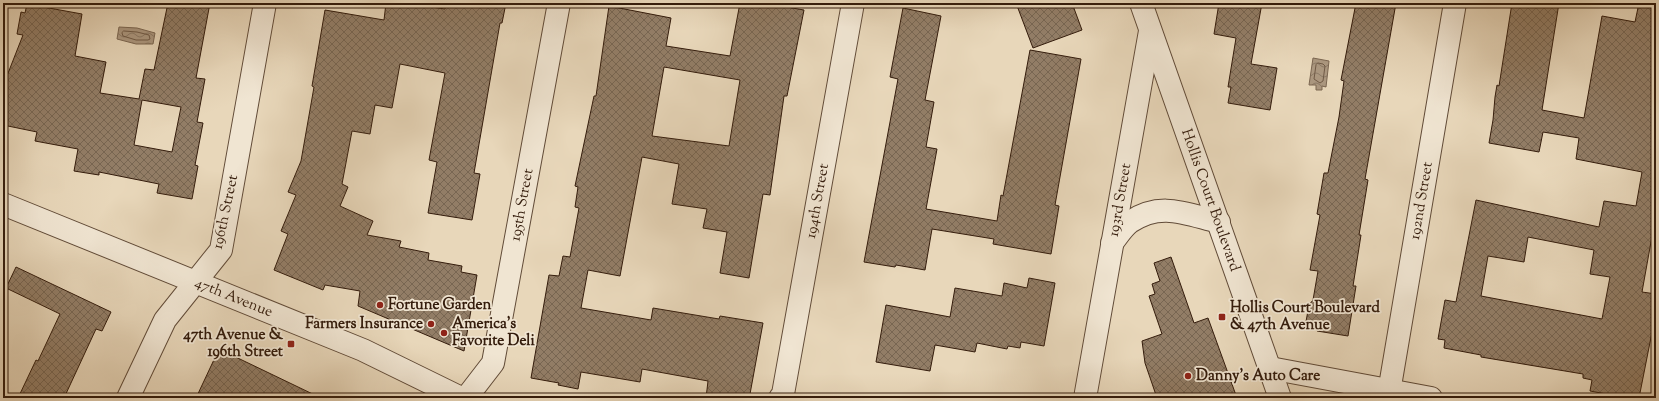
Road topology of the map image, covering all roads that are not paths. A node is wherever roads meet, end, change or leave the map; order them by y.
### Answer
1 (265, 3) edge
2 (559, 3) edge
3 (853, 3) edge
4 (1141, 3) edge
5 (1155, 3) edge
6 (1455, 3) edge
7 (1150, 29) junction
8 (3, 204) edge
9 (1219, 222) junction
10 (1112, 243) junction
11 (196, 283) junction
12 (1270, 368) junction
13 (1388, 394) edge
14 (128, 398) edge
15 (461, 398) edge
16 (466, 398) edge
17 (780, 398) edge
18 (1085, 398) edge
19 (1280, 398) edge
20 (1431, 398) edge

1 - 11 street, 196th Street
2 - 16 street, 195th Street
3 - 17 street, 194th Street
4 - 7 street, Hollis Court Boulevard
5 - 7 street, 193rd Street
6 - 13 street, 192nd Street
7 - 9 street, Hollis Court Boulevard
7 - 10 street, 193rd Street
8 - 11 street, 47th Avenue
9 - 10 street
9 - 12 street, Hollis Court Boulevard
10 - 18 street, 193rd Street
11 - 14 street, 196th Street
11 - 15 street, 47th Avenue
12 - 13 street
12 - 19 street, Hollis Court Boulevard
13 - 20 street

